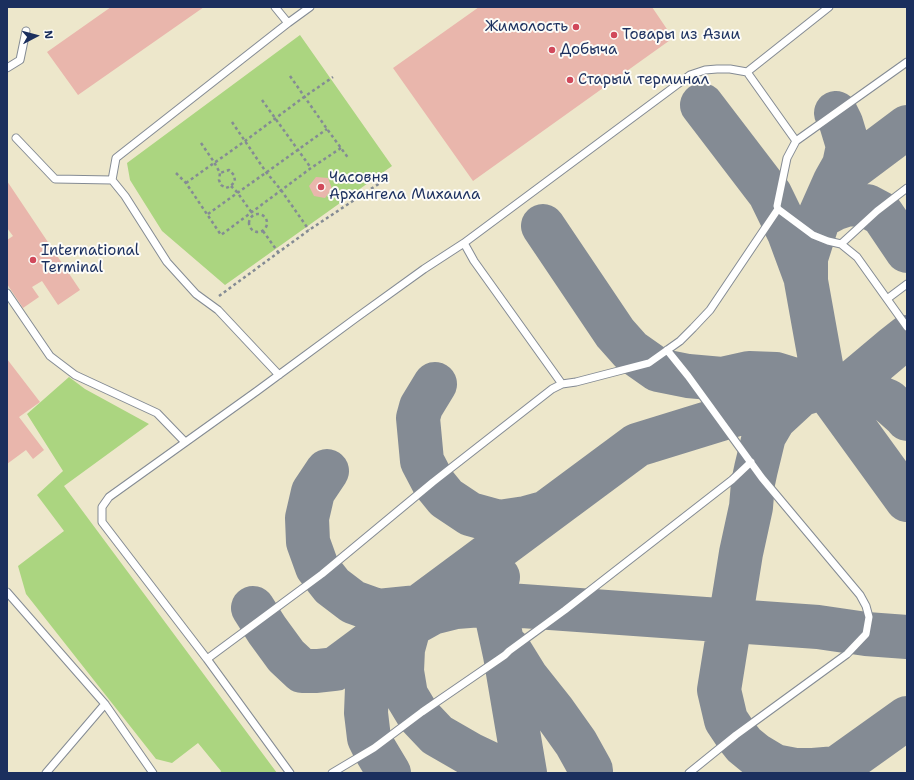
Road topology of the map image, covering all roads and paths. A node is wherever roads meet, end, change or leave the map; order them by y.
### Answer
1 (275, 7) edge
2 (310, 7) edge
3 (829, 7) edge
4 (288, 23) junction
5 (26, 31) dead end
6 (907, 62) edge
7 (7, 68) edge
8 (748, 72) junction
9 (290, 76) dead end
10 (333, 77) dead end
11 (304, 97) junction
12 (262, 100) dead end
13 (275, 118) junction
14 (232, 122) dead end
15 (327, 128) junction
16 (16, 138) dead end
17 (245, 141) junction
18 (796, 141) junction
19 (201, 143) dead end
20 (341, 148) junction
21 (298, 149) junction
22 (349, 159) dead end
23 (214, 162) junction
24 (311, 168) junction
25 (266, 172) junction
26 (176, 173) dead end
27 (220, 173) junction
28 (389, 177) dead end
29 (112, 180) junction
30 (186, 183) junction
31 (231, 186) junction
32 (907, 188) edge
33 (281, 190) junction
34 (237, 192) junction
35 (778, 209) junction
36 (252, 213) junction
37 (208, 214) junction
38 (308, 230) junction
39 (262, 231) junction
40 (464, 243) junction
41 (841, 244) junction
42 (278, 252) junction
43 (907, 284) edge
44 (7, 292) edge
45 (887, 299) junction
46 (209, 305) junction
47 (907, 327) edge
48 (667, 350) junction
49 (278, 375) junction
50 (562, 384) junction
51 (185, 442) junction
52 (751, 462) junction
53 (7, 592) edge
54 (207, 659) junction
55 (105, 704) junction
56 (151, 772) edge
57 (46, 773) edge
58 (290, 773) edge
59 (332, 773) edge
60 (689, 773) edge

1 - 4 lane
2 - 4 lane
3 - 8 lane
4 - 29 lane
5 - 7 lane
6 - 18 lane
8 - 18 lane
8 - 40 lane
9 - 11 path
10 - 11 path
11 - 13 path
11 - 15 path
12 - 13 path
13 - 17 path
13 - 21 path
14 - 17 path
15 - 20 path
15 - 21 path
16 - 29 lane
17 - 23 path
17 - 25 path
18 - 35 lane
19 - 23 path
20 - 22 path
20 - 24 path
21 - 24 path
21 - 25 path
23 - 27 path
23 - 30 path
24 - 33 path
25 - 33 path
25 - 34 path
26 - 30 path
27 - 31 path
27 - 31 path
28 - 38 path
29 - 46 lane
30 - 37 path
31 - 34 path
32 - 41 lane
33 - 36 path
33 - 38 path
34 - 36 path
34 - 37 path
35 - 41 lane
35 - 48 lane
36 - 37 path
36 - 39 path
36 - 39 path
38 - 42 path
39 - 42 path
40 - 49 lane
40 - 50 lane
41 - 45 lane
42 - 46 path
43 - 45 lane
44 - 51 lane
45 - 47 lane
46 - 49 lane
48 - 50 lane
48 - 52 lane
49 - 51 lane
50 - 54 lane
51 - 54 lane
52 - 59 lane
52 - 60 lane
53 - 55 lane
54 - 58 lane
55 - 56 lane
55 - 57 lane

